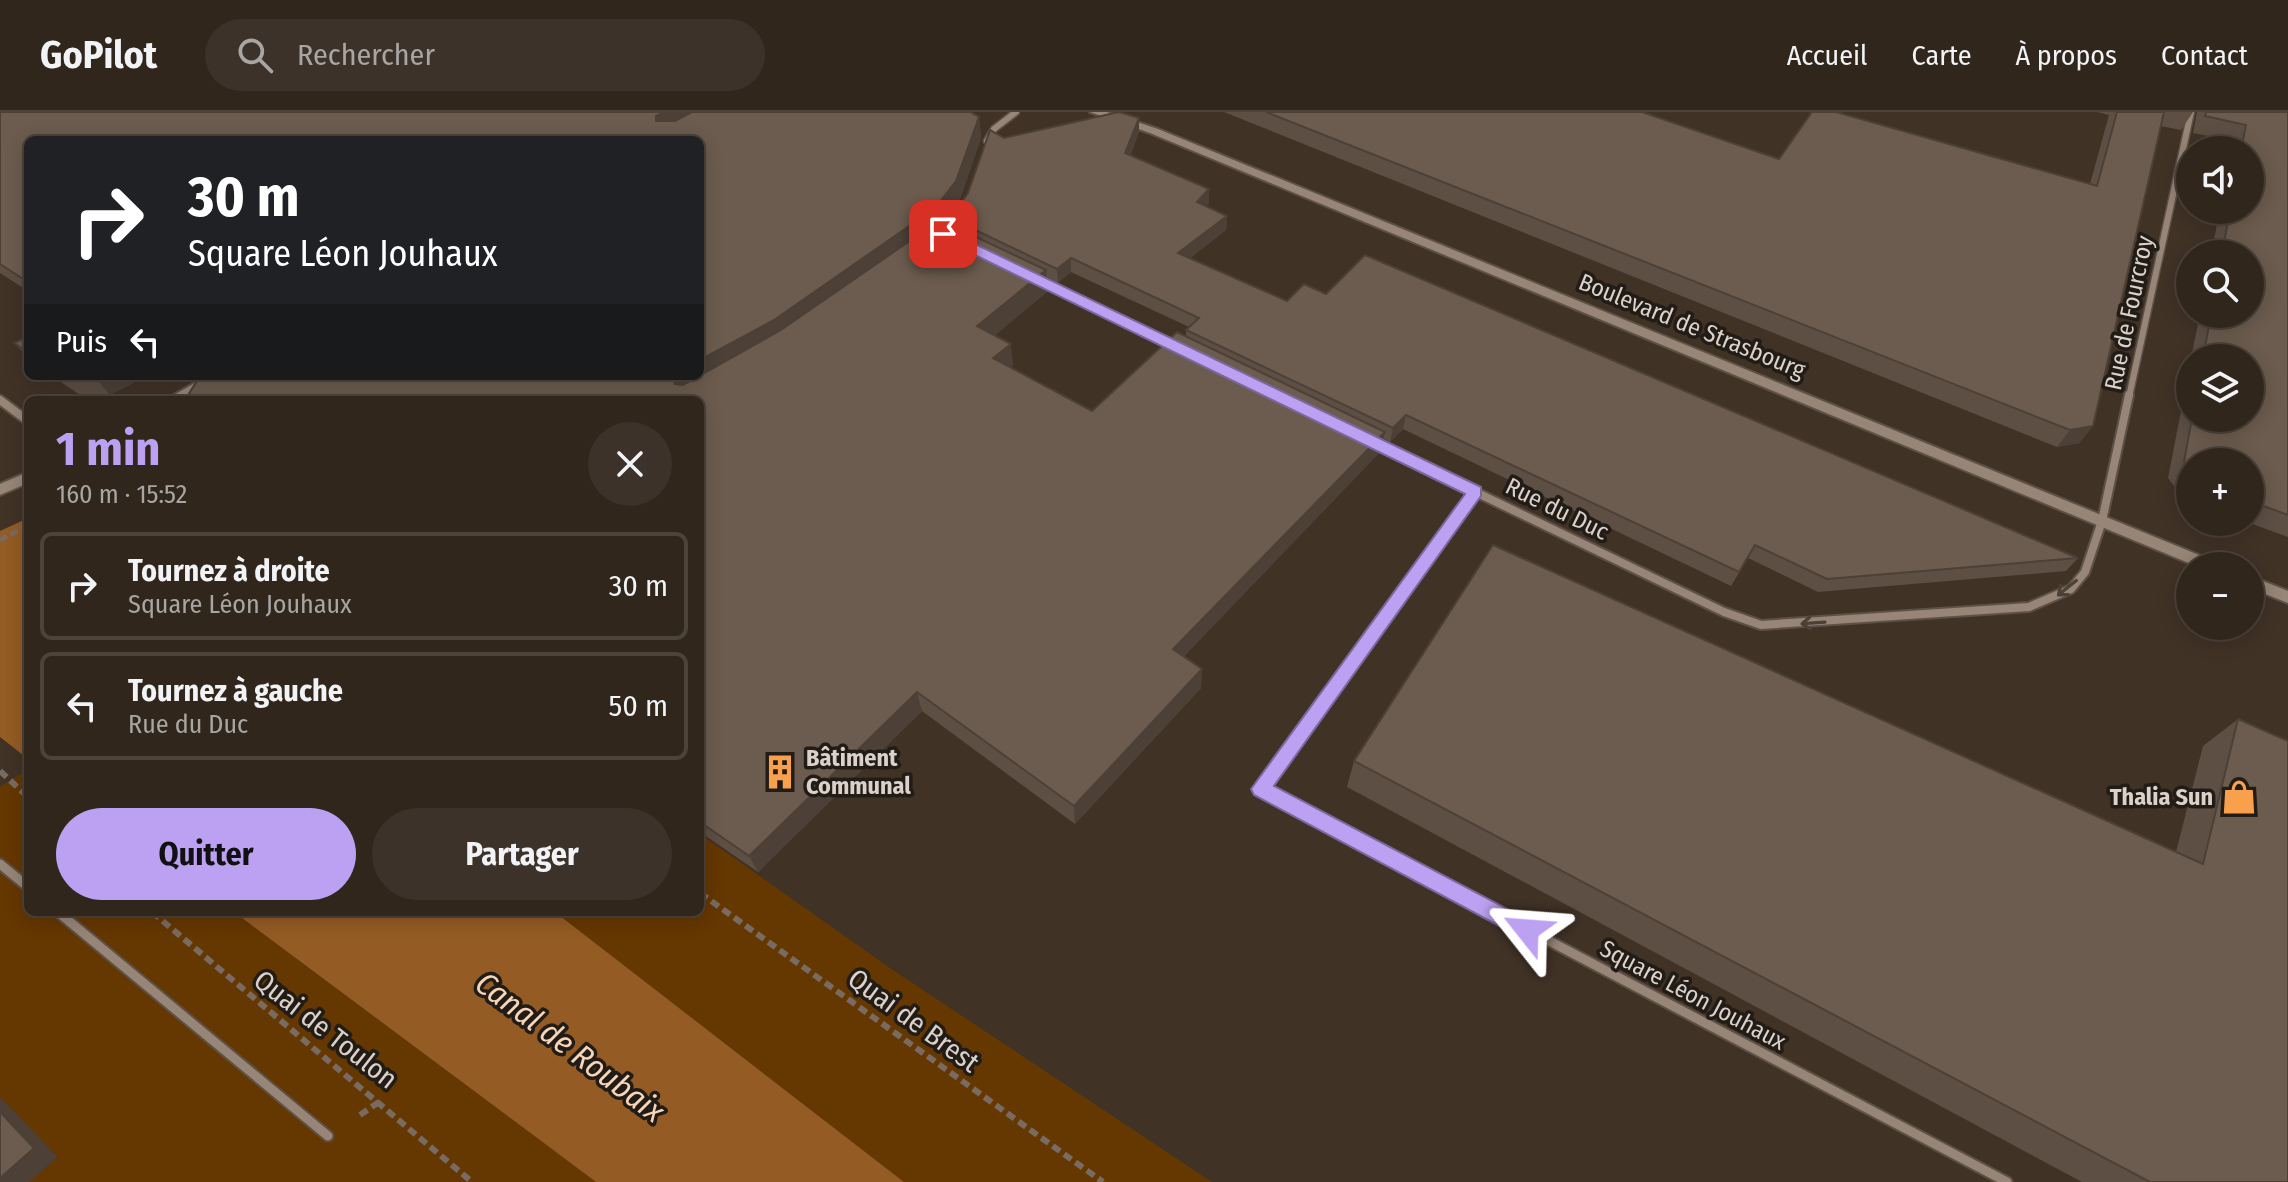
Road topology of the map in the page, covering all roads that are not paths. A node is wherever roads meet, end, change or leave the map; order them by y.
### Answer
1 (1016, 112) edge
2 (1096, 112) edge
3 (1117, 112) edge
4 (2191, 112) edge
5 (1154, 131) junction
6 (983, 151) edge
7 (1029, 276) edge
8 (1188, 353) edge
9 (210, 380) edge
10 (180, 396) edge
11 (0, 400) edge
12 (24, 418) edge
13 (1360, 436) edge
14 (24, 479) edge
15 (0, 490) edge
16 (1476, 492) junction
17 (2102, 521) junction
18 (2177, 552) edge
19 (2264, 588) edge
20 (2288, 597) edge
21 (0, 864) edge
22 (24, 884) edge
23 (63, 916) edge
24 (328, 1136) dead end
25 (2007, 1182) edge

1 - 6 street
2 - 5 main road, Boulevard de Strasbourg
3 - 5 main road, Boulevard de Strasbourg
4 - 17 street, Rue de Fourcroy
5 - 17 main road, Boulevard de Strasbourg
7 - 8 street
9 - 10 main road
11 - 12 street
13 - 16 street, Rue du Duc
14 - 15 main road
17 -> 16 street, Rue du Duc
16 - 25 street, Square Léon Jouhaux
17 - 18 main road, Boulevard de Strasbourg
19 - 20 main road
21 - 22 street
23 - 24 street

